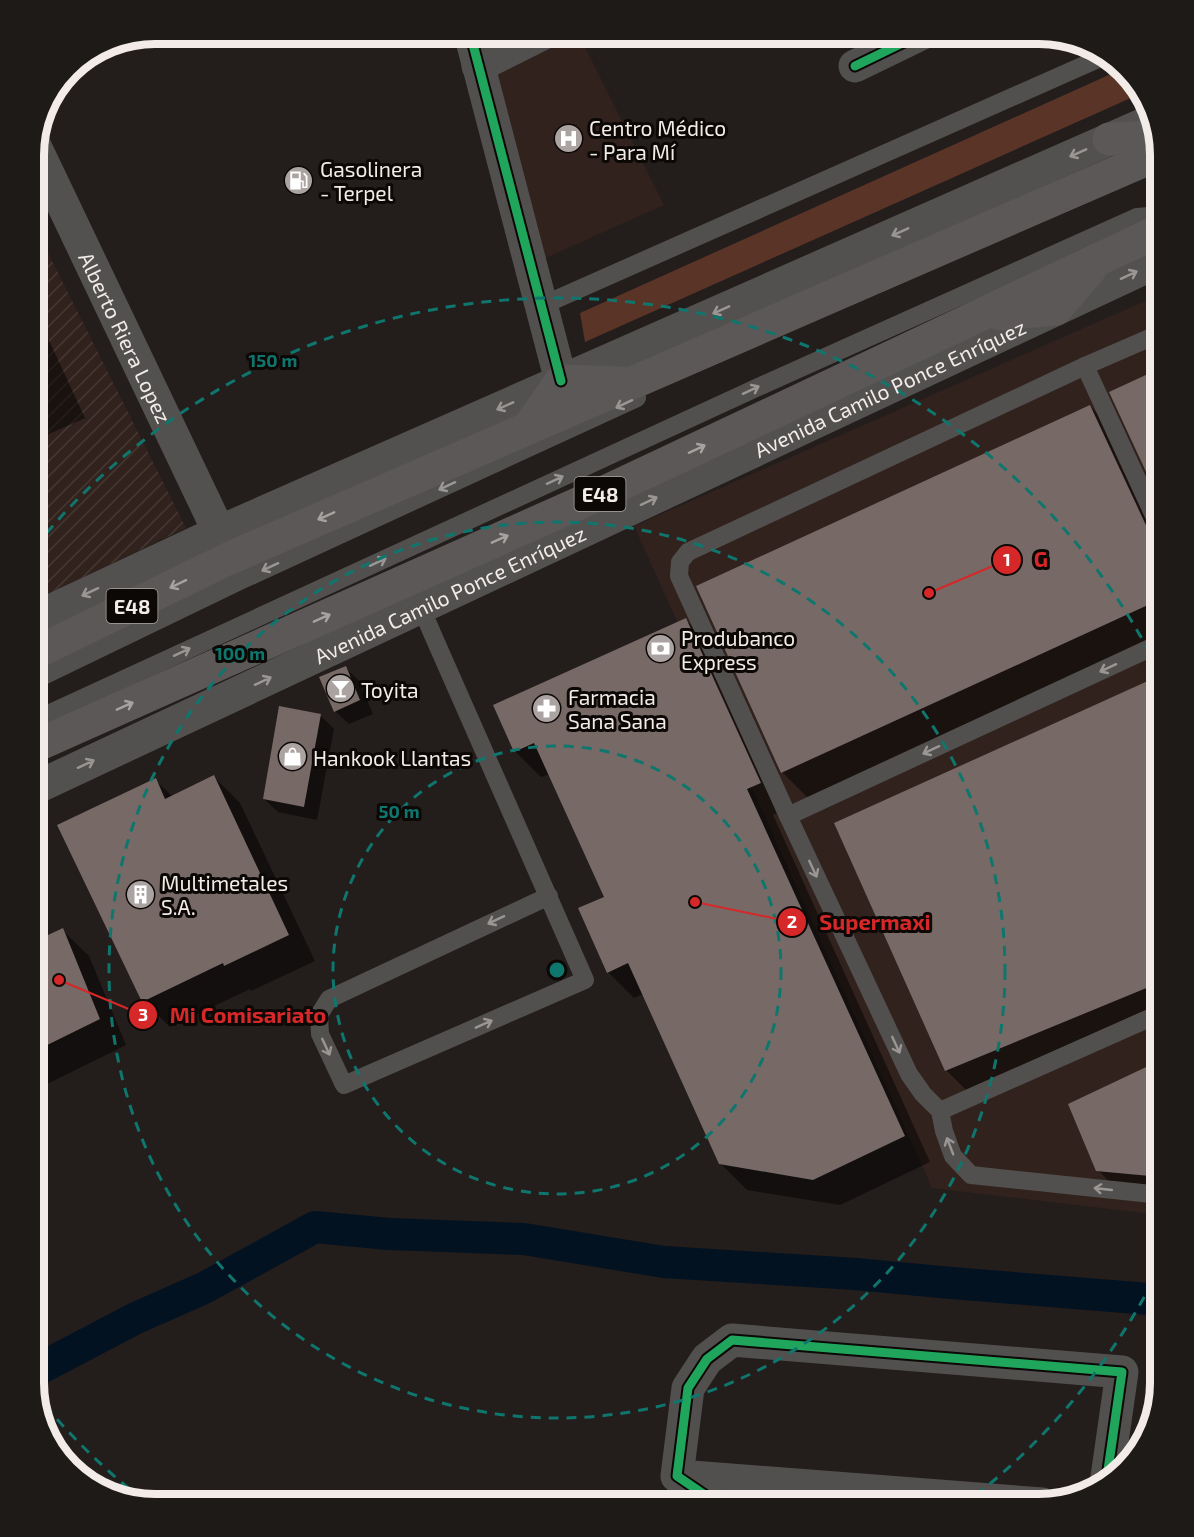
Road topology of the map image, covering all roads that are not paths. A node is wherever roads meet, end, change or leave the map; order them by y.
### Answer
1 (473, 44) edge
2 (522, 44) edge
3 (900, 44) edge
4 (1098, 60) edge
5 (478, 66) junction
6 (855, 66) dead end
7 (1146, 123) edge
8 (1149, 137) edge
9 (1109, 139) junction
10 (1150, 158) edge
11 (44, 165) edge
12 (1150, 170) edge
13 (1150, 216) edge
14 (1150, 235) edge
15 (1097, 260) junction
16 (1150, 265) edge
17 (541, 306) junction
18 (1056, 309) junction
19 (980, 316) junction
20 (1150, 338) edge
21 (1085, 366) junction
22 (561, 381) junction
23 (630, 383) junction
24 (529, 427) junction
25 (1150, 507) edge
26 (230, 556) junction
27 (421, 607) junction
28 (44, 615) edge
29 (1150, 648) edge
30 (44, 649) edge
31 (44, 674) edge
32 (44, 716) edge
33 (44, 742) edge
34 (44, 784) edge
35 (788, 816) junction
36 (549, 896) junction
37 (1150, 1018) edge
38 (940, 1111) junction
39 (1150, 1194) edge
40 (1108, 1470) edge
41 (677, 1476) junction
42 (703, 1494) edge
43 (920, 1494) edge

1 - 5 street
2 - 5 street
3 - 6 street
4 - 17 lane
5 - 17 street
7 - 9 main road, E48
8 - 9 main road
9 -> 22 main road, E48
10 - 23 main road, E48
11 - 26 main road, Alberto Riera Lopez
12 -> 26 lane
32 -> 13 lane
14 - 15 main road, Avenida Camilo Ponce Enríquez / E48
15 - 18 main road
15 - 19 main road, Avenida Camilo Ponce Enríquez / E48
18 -> 16 main road, Avenida Camilo Ponce Enríquez / E48
17 - 22 street
18 - 19 main road
27 -> 18 main road, Avenida Camilo Ponce Enríquez / E48
33 -> 19 main road, Avenida Camilo Ponce Enríquez / E48
20 - 21 lane
21 - 25 lane
21 - 35 lane
22 - 23 main road
22 - 24 main road
22 -> 26 main road, E48
23 - 24 main road, E48
24 -> 26 main road, E48
26 -> 28 main road, E48
26 -> 30 main road, E48
26 - 31 lane
34 -> 27 main road, Avenida Camilo Ponce Enríquez / E48
27 - 36 lane
29 -> 35 lane
35 -> 38 lane
36 -> 36 lane
37 - 38 lane
39 -> 38 lane
40 - 41 street
41 - 42 street
41 - 43 street

